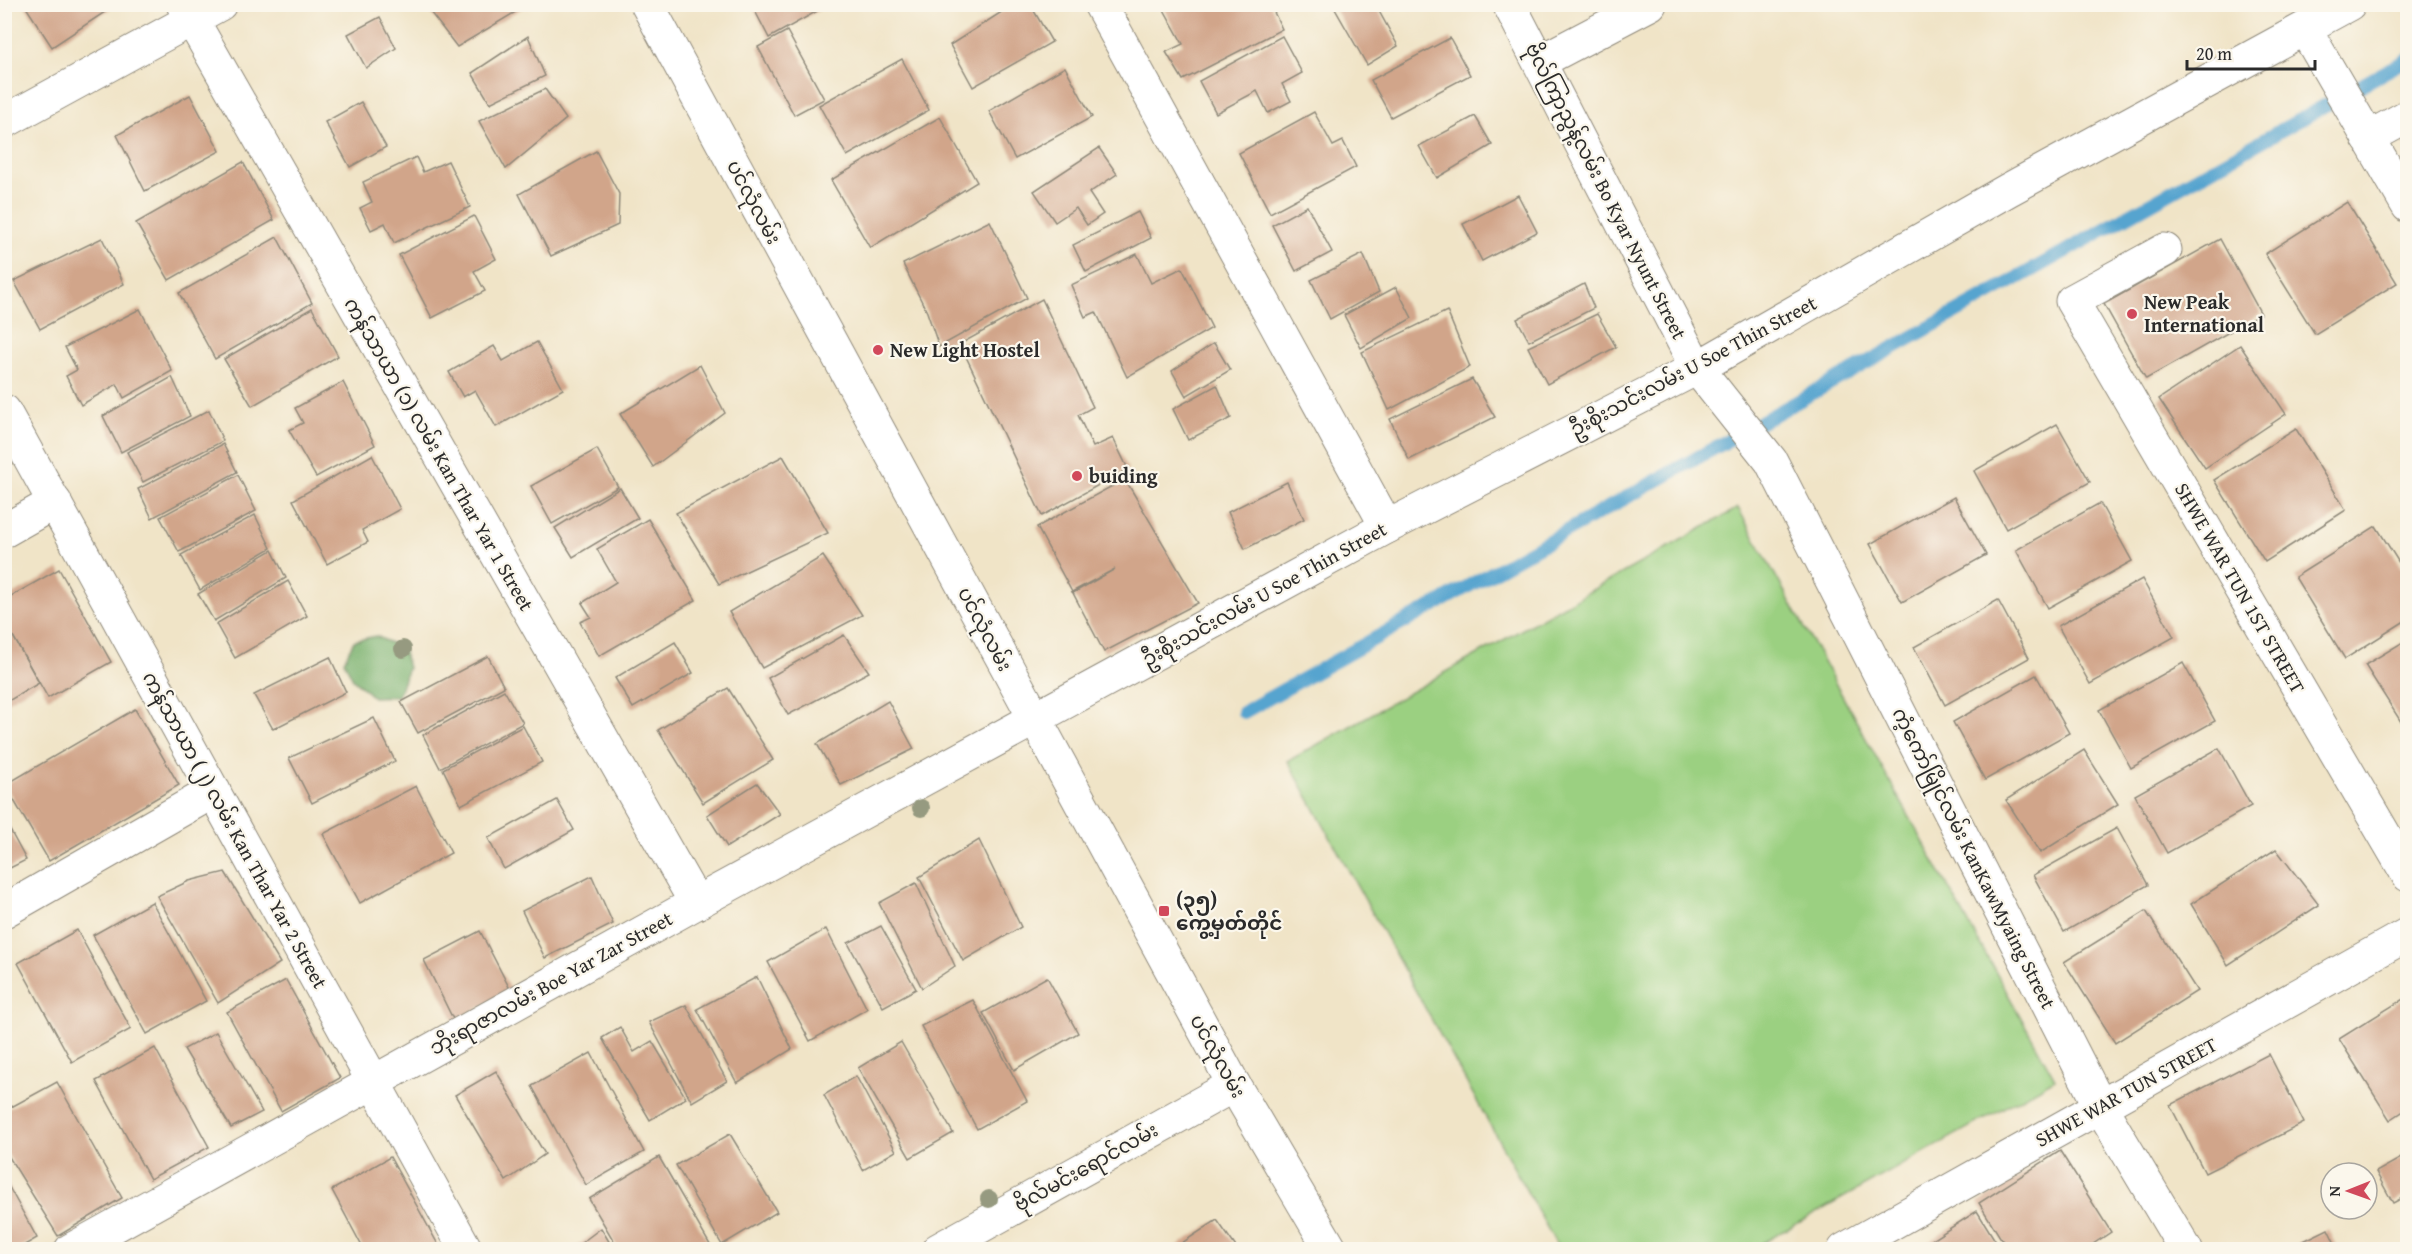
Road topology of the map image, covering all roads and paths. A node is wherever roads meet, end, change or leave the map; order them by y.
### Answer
1 (220, 4) edge
2 (647, 4) edge
3 (1100, 4) edge
4 (1509, 4) edge
5 (1650, 4) edge
6 (2349, 4) edge
7 (187, 12) edge
8 (2305, 28) junction
9 (1541, 61) junction
10 (2408, 116) edge
11 (4, 122) edge
12 (2368, 138) junction
13 (2408, 206) edge
14 (2165, 250) dead end
15 (1697, 368) junction
16 (4, 411) edge
17 (1771, 461) joint
18 (55, 502) junction
19 (1387, 527) junction
20 (4, 531) edge
21 (1033, 719) junction
22 (214, 791) junction
23 (2408, 876) edge
24 (696, 903) junction
25 (4, 911) edge
26 (2408, 934) edge
27 (374, 1082) junction
28 (1234, 1085) junction
29 (2100, 1106) junction
30 (71, 1250) edge
31 (466, 1250) edge
32 (938, 1250) edge
33 (1331, 1250) edge
34 (1844, 1250) edge
35 (2186, 1250) edge

1 - 7 street
2 - 21 street, ပင်လုံလမ်း
3 - 19 street
4 - 9 street, ဗိုလ်ကြာညွန့်လမ်း Bo Kyar Nyunt Street
5 - 9 street
6 - 8 street, ဦးစိုးသင်းလမ်း U Soe Thin Street
7 - 11 street
7 - 24 street, ကန်သာယာ (၁) လမ်း Kan Thar Yar 1 Street
8 - 12 street
8 - 15 street, ဦးစိုးသင်းလမ်း U Soe Thin Street
9 - 15 street, ဗိုလ်ကြာညွန့်လမ်း Bo Kyar Nyunt Street
10 - 12 street
12 - 13 street
14 - 23 street, SHWE WAR TUN 1ST STREET
15 - 17 street, ဗိုလ်ကြာညွန့်လမ်း Bo Kyar Nyunt Street
15 - 19 street, ဦးစိုးသင်းလမ်း U Soe Thin Street
16 - 18 street, ကန်သာယာ (၂) လမ်း Kan Thar Yar 2 Street
17 - 29 street, ကံ့ကော်မြိုင်လမ်း KanKawMyaing Street
18 - 20 street
18 - 22 street, ကန်သာယာ (၂) လမ်း Kan Thar Yar 2 Street
19 - 21 street, ဦးစိုးသင်းလမ်း U Soe Thin Street
21 - 24 street, ဘိုးရာဇာလမ်း Boe Yar Zar Street
21 - 28 street, ပင်လုံလမ်း
22 - 25 street
22 - 27 street, ကန်သာယာ (၂) လမ်း Kan Thar Yar 2 Street
24 - 27 street, ဘိုးရာဇာလမ်း Boe Yar Zar Street
26 - 29 street, SHWE WAR TUN STREET
27 - 30 street, ဘိုးရာဇာလမ်း Boe Yar Zar Street
27 - 31 street, ကန်သာယာ (၂) လမ်း Kan Thar Yar 2 Street
28 - 32 street, ဗိုလ်မင်းရောင်လမ်း
28 - 33 street, ပင်လုံလမ်း
29 - 34 street, SHWE WAR TUN STREET
29 - 35 street, ကံ့ကော်မြိုင်လမ်း KanKawMyaing Street

